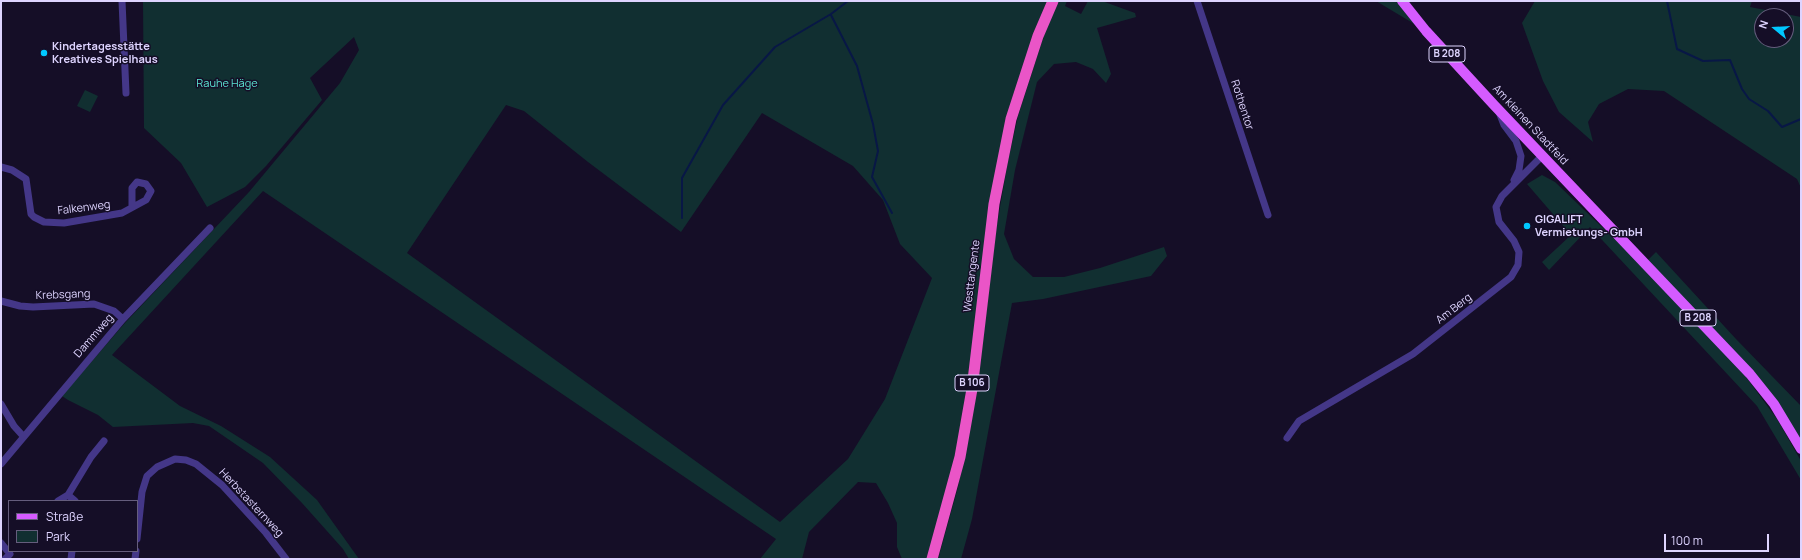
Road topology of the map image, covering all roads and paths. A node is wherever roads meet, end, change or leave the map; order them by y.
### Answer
1 (122, 1) edge
2 (1053, 1) edge
3 (1197, 1) edge
4 (1402, 1) edge
5 (126, 93) dead end
6 (1498, 109) junction
7 (1542, 156) junction
8 (1, 167) edge
9 (1512, 186) junction
10 (132, 206) dead end
11 (1268, 215) dead end
12 (210, 228) dead end
13 (1, 301) edge
14 (123, 319) junction
15 (1, 404) edge
16 (23, 436) junction
17 (1287, 438) dead end
18 (104, 441) dead end
19 (1801, 449) edge
20 (1, 464) edge
21 (68, 495) junction
22 (60, 500) edge
23 (74, 500) edge
24 (138, 530) edge
25 (1, 543) edge
26 (9, 555) edge
27 (286, 559) edge
28 (932, 559) edge

1 - 5 street
2 - 28 highway, Westtangente / B 106
3 - 11 street, Rothentor
4 - 6 main road, Am kleinen Stadtfeld / B 208
6 - 7 main road, Am kleinen Stadtfeld / B 208
6 - 9 street
7 - 9 street, Am Berg
7 - 19 main road, Am kleinen Stadtfeld / B 208
8 - 10 street, Falkenweg
9 - 17 street, Am Berg
12 - 14 street, Dammweg
13 - 14 street, Krebsgang
14 - 16 street, Dammweg
15 - 16 street
16 - 20 street, Dammweg
18 - 21 street
21 - 22 street
21 - 23 street
24 - 27 street, Herbstasternweg
25 - 26 street

